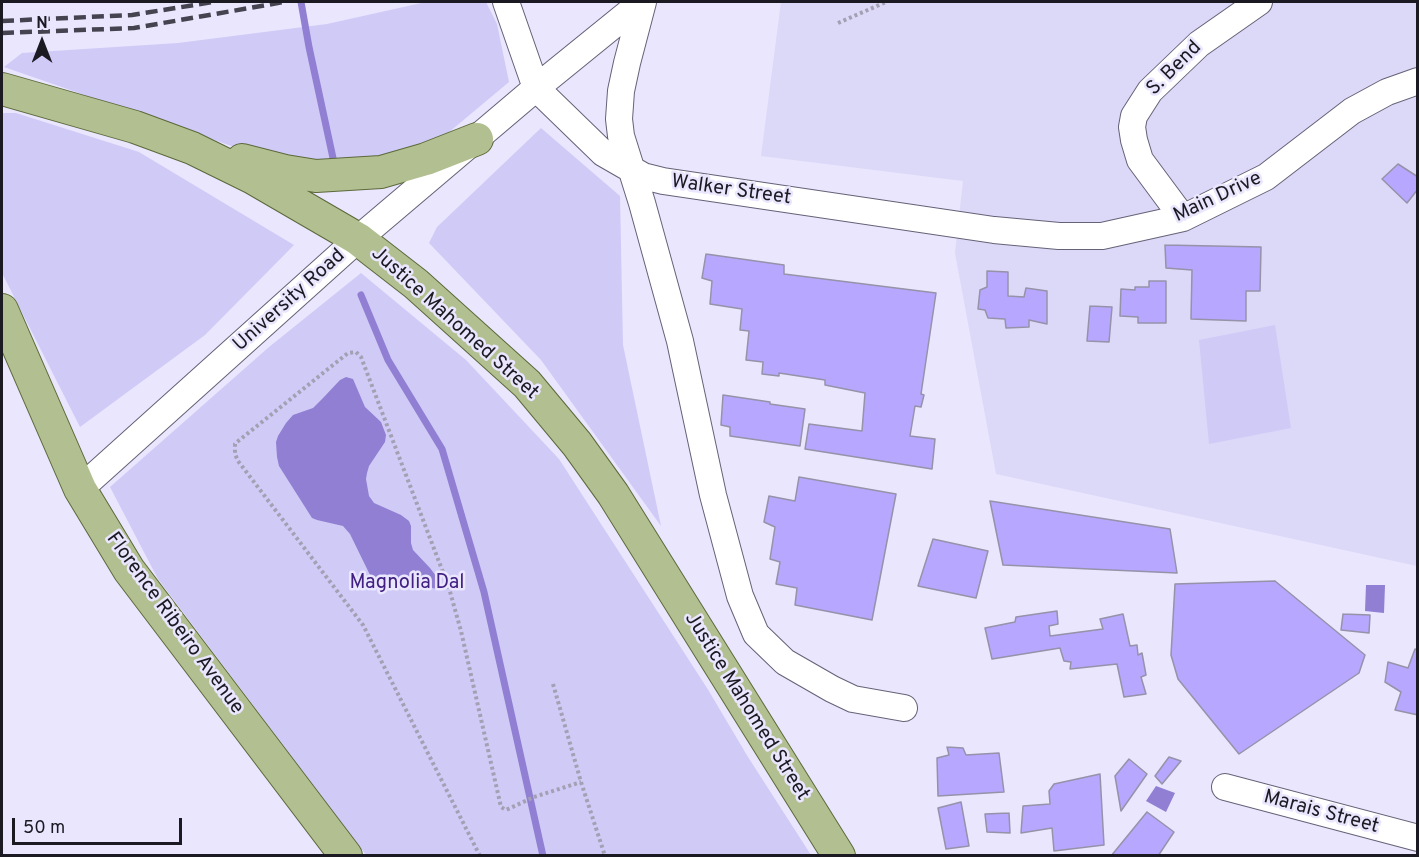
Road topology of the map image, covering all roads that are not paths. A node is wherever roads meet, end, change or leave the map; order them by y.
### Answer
1 (506, 2) edge
2 (643, 2) edge
3 (1259, 2) edge
4 (1418, 81) edge
5 (536, 88) junction
6 (2, 89) edge
7 (477, 138) junction
8 (192, 148) junction
9 (630, 168) junction
10 (1184, 218) junction
11 (957, 225) joint
12 (358, 239) junction
13 (2, 310) edge
14 (80, 489) junction
15 (904, 708) dead end
16 (1224, 787) dead end
17 (1418, 838) edge
18 (346, 855) edge
19 (839, 855) edge

1 - 5 street
2 - 5 street, University Road
2 - 9 street
3 - 10 street, S. Bend
4 - 10 street, Main Drive
5 - 7 street, University Road
5 - 9 street, Walker Street
6 - 8 main road, Justice Mahomed Street
7 - 8 main road
7 - 12 street, University Road
8 - 12 main road, Justice Mahomed Street
9 - 11 street, Walker Street
9 - 15 street
10 - 11 street, Main Drive
12 - 14 street, University Road
12 - 19 main road, Justice Mahomed Street
13 - 14 main road, Florence Ribeiro Avenue
14 - 18 main road, Florence Ribeiro Avenue
16 - 17 street, Marais Street

